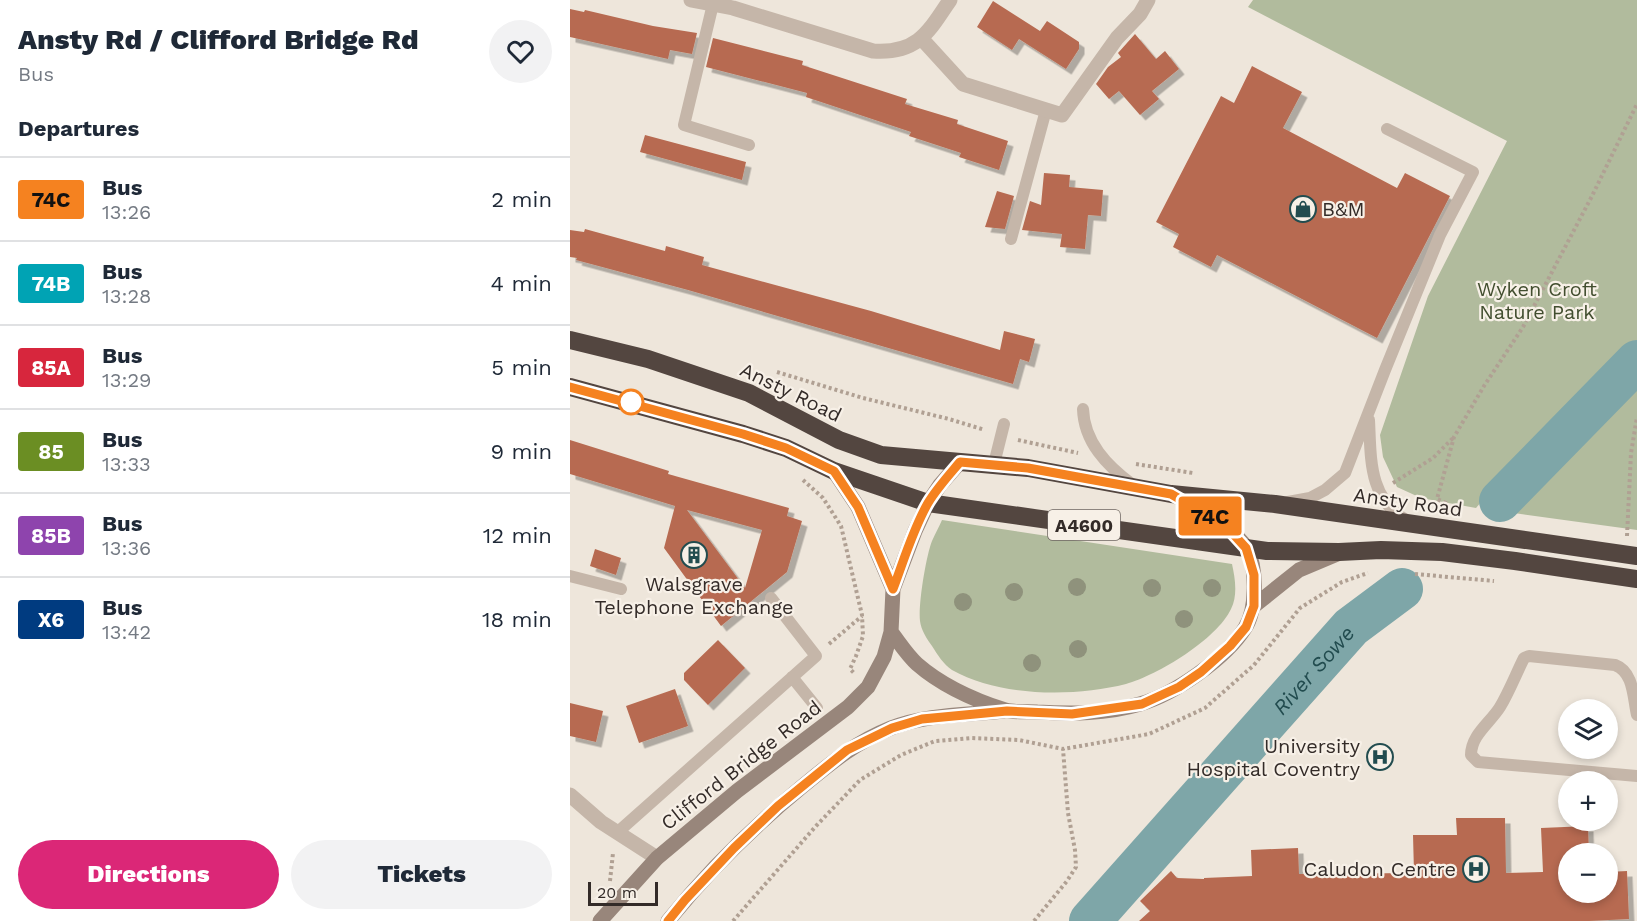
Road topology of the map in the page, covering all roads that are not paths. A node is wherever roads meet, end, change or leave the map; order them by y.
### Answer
1 (691, 0) edge
2 (950, 0) edge
3 (1148, 0) edge
4 (713, 4) junction
5 (921, 38) junction
6 (1046, 110) junction
7 (1387, 129) dead end
8 (749, 145) dead end
9 (1011, 239) dead end
10 (570, 340) edge
11 (570, 387) edge
12 (1083, 409) dead end
13 (1369, 416) junction
14 (1002, 429) road end
15 (960, 462) junction
16 (994, 464) junction
17 (827, 468) junction
18 (1136, 487) junction
19 (1171, 494) junction
20 (928, 503) junction
21 (1275, 504) junction
22 (1417, 526) junction
23 (1246, 548) junction
24 (1339, 552) junction
25 (1631, 556) edge
26 (570, 576) edge
27 (1637, 579) edge
28 (621, 589) dead end
29 (893, 589) junction
30 (771, 598) dead end
31 (1254, 606) junction
32 (891, 632) junction
33 (792, 677) junction
34 (817, 708) dead end
35 (1007, 711) junction
36 (1637, 715) edge
37 (1637, 776) edge
38 (570, 795) edge
39 (615, 831) junction
40 (657, 858) junction
41 (600, 921) edge
42 (668, 921) edge

1 - 4 street
2 - 5 street
3 - 6 street
4 - 5 street
4 - 8 lane
5 - 6 street
6 - 9 lane
7 - 13 lane
10 - 15 highway, Ansty Road / A4600
11 - 17 highway, A4600
12 - 18 lane
13 - 21 lane
13 - 22 lane
14 - 16 lane
15 - 16 highway, A4600
15 - 20 main road
16 - 18 highway, A4600
17 - 20 highway, A4600
17 - 29 main road
18 - 19 highway, A4600
19 - 21 highway, Ansty Road / A4600
19 - 23 main road
20 - 23 highway, A4600
20 - 29 main road
21 - 22 highway, Ansty Road / A4600
22 - 25 highway, Ansty Road / A4600
23 - 24 highway, A4600
23 - 31 main road
24 - 27 highway, A4600
24 - 31 main road
26 - 28 lane
29 - 32 main road, Clifford Bridge Road
30 - 33 lane
31 - 35 main road
32 - 35 main road
32 - 40 main road, Clifford Bridge Road
33 - 34 lane
33 - 39 lane
35 - 42 main road
36 - 37 lane
38 - 39 street
39 - 40 street
40 - 41 main road, Clifford Bridge Road

